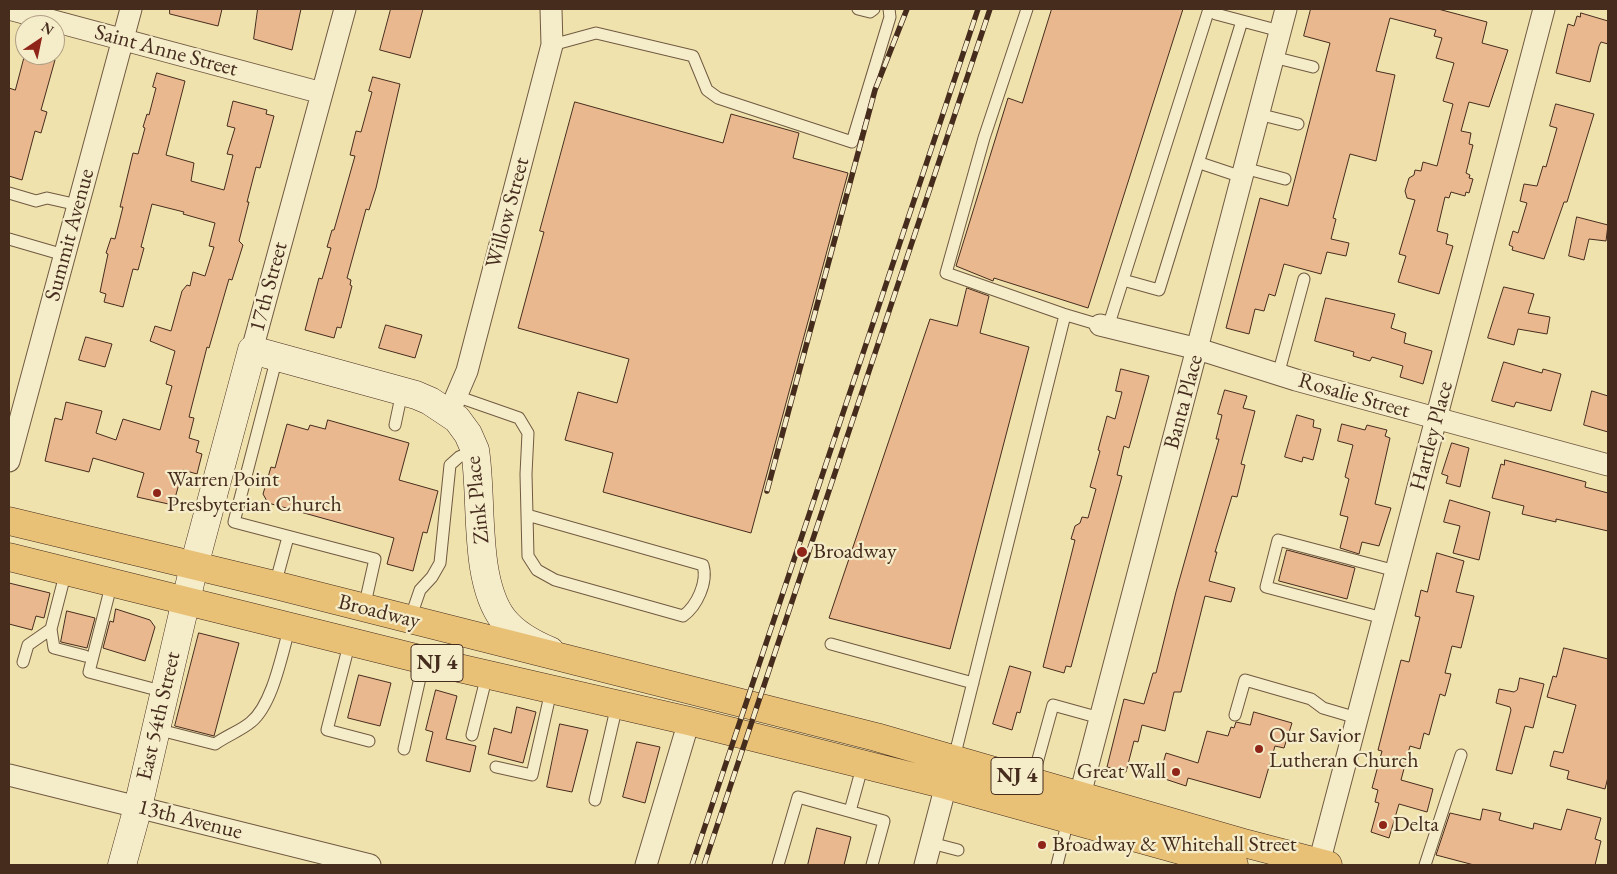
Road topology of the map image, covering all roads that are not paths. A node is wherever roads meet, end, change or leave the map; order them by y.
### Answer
1 (9, 9) edge
2 (131, 9) edge
3 (345, 9) edge
4 (551, 9) edge
5 (858, 9) edge
6 (874, 9) edge
7 (889, 9) edge
8 (1027, 9) edge
9 (1210, 9) edge
10 (1286, 9) edge
11 (1544, 9) edge
12 (1242, 21) junction
13 (1280, 31) junction
14 (123, 39) junction
15 (552, 45) junction
16 (1273, 57) junction
17 (1313, 67) dead end
18 (322, 93) junction
19 (1258, 114) junction
20 (1298, 124) dead end
21 (1200, 163) junction
22 (1243, 172) junction
23 (1285, 179) dead end
24 (9, 193) edge
25 (78, 206) junction
26 (9, 239) edge
27 (64, 255) junction
28 (1304, 279) dead end
29 (1123, 280) junction
30 (1065, 315) junction
31 (1104, 326) junction
32 (1198, 349) junction
33 (264, 354) junction
34 (1278, 374) junction
35 (402, 392) junction
36 (453, 405) junction
37 (1436, 419) junction
38 (395, 425) dead end
39 (475, 450) junction
40 (9, 461) edge
41 (1608, 465) edge
42 (527, 515) junction
43 (9, 521) edge
44 (288, 537) junction
45 (9, 557) edge
46 (194, 566) junction
47 (66, 571) junction
48 (1396, 571) junction
49 (112, 582) junction
50 (275, 585) junction
51 (186, 601) junction
52 (364, 608) junction
53 (1383, 618) junction
54 (410, 620) junction
55 (290, 626) junction
56 (51, 629) junction
57 (350, 641) junction
58 (831, 644) dead end
59 (85, 656) dead end
60 (424, 660) junction
61 (24, 662) dead end
62 (579, 663) junction
63 (487, 675) junction
64 (973, 683) junction
65 (551, 691) junction
66 (164, 692) junction
67 (617, 704) junction
68 (1235, 715) dead end
69 (1100, 718) junction
70 (1357, 718) junction
71 (690, 721) junction
72 (156, 729) junction
73 (472, 735) dead end
74 (369, 741) dead end
75 (404, 749) dead end
76 (1461, 755) dead end
77 (954, 758) junction
78 (863, 764) junction
79 (496, 767) dead end
80 (9, 775) edge
81 (1032, 781) junction
82 (946, 785) junction
83 (1080, 795) junction
84 (595, 800) dead end
85 (138, 807) junction
86 (850, 812) junction
87 (1068, 820) junction
88 (931, 843) junction
89 (958, 850) dead end
90 (1236, 858) edge
91 (1323, 864) edge
92 (122, 865) edge
93 (370, 865) edge
94 (646, 865) edge
95 (778, 865) edge
96 (872, 865) edge
97 (925, 865) edge
98 (1057, 865) edge
99 (1425, 865) edge

1 - 14 street, Saint Anne Street
2 - 14 street, Summit Avenue
3 - 18 street, 17th Street
4 - 15 street, Willow Street
5 - 6 lane
7 - 15 lane
8 - 30 lane
9 - 12 lane
9 - 29 lane
10 - 13 street, Banta Place
11 - 37 street, Hartley Place
12 - 13 lane
12 - 21 lane
13 - 16 street, Banta Place
14 - 18 street, Saint Anne Street
14 - 25 street, Summit Avenue
15 - 36 street, Willow Street
16 - 17 lane
16 - 19 street, Banta Place
18 - 33 street, 17th Street
19 - 20 lane
19 - 22 street, Banta Place
21 - 22 lane
21 - 29 lane
22 - 23 lane
22 - 32 street, Banta Place
24 - 25 lane
25 - 27 street, Summit Avenue
26 - 27 lane
27 - 40 street, Summit Avenue
28 - 34 lane
29 - 31 lane
30 - 31 lane
30 - 64 lane
31 - 32 street, Rosalie Street
32 - 34 street, Rosalie Street
32 - 69 street, Banta Place
33 - 35 street, Zink Place
33 - 44 lane
33 - 46 street, 17th Street
34 - 37 street, Rosalie Street
35 - 36 street, Zink Place
35 - 38 lane
36 - 39 street, Zink Place
36 - 42 lane
37 - 41 street, Rosalie Street
37 - 48 street, Hartley Place
39 - 54 lane
39 - 62 street, Zink Place
42 - 42 lane
43 - 46 main road, Broadway / NJ 4
44 - 50 lane
44 - 52 lane
45 - 47 main road, Broadway / NJ 4
46 - 50 main road, Broadway / NJ 4
46 - 51 street, East 54th Street
47 - 49 main road, Broadway / NJ 4
47 - 56 lane
48 - 53 street, Hartley Place
48 - 53 lane
49 - 51 main road, Broadway / NJ 4
49 - 66 lane
50 - 52 main road, Broadway / NJ 4
51 - 55 main road, Broadway / NJ 4
51 - 66 street, East 54th Street
52 - 54 main road, Broadway / NJ 4
53 - 70 street, Hartley Place
54 - 62 main road, Broadway / NJ 4
55 - 57 main road, Broadway / NJ 4
55 - 72 lane
56 - 59 lane
56 - 61 lane
57 - 60 main road, Broadway / NJ 4
57 - 74 lane
58 - 64 lane
60 - 63 main road, Broadway / NJ 4
60 - 75 lane
62 - 77 main road, Broadway / NJ 4
63 - 65 main road, Broadway / NJ 4
63 - 73 lane
64 - 77 lane
65 - 67 main road, Broadway / NJ 4
65 - 79 lane
66 - 72 street, East 54th Street
67 - 71 main road, Broadway / NJ 4
67 - 84 lane
68 - 70 lane
69 - 81 lane
69 - 83 street, Banta Place
70 - 91 street, Hartley Place
71 - 78 main road, Broadway / NJ 4
71 - 94 street
72 - 85 street, East 54th Street
76 - 99 lane
77 - 81 main road, Broadway / NJ 4
78 - 82 main road, Broadway / NJ 4
78 - 86 lane
80 - 85 street, 13th Avenue
81 - 83 main road, Broadway / NJ 4
82 - 87 main road, Broadway / NJ 4
82 - 88 street
83 - 90 main road, Broadway / NJ 4
85 - 92 street, East 54th Street
85 - 93 street, 13th Avenue
86 - 95 lane
86 - 96 lane
87 - 90 main road, Broadway / NJ 4
87 - 98 lane
88 - 89 lane
88 - 97 street
90 - 91 main road, Broadway / NJ 4

